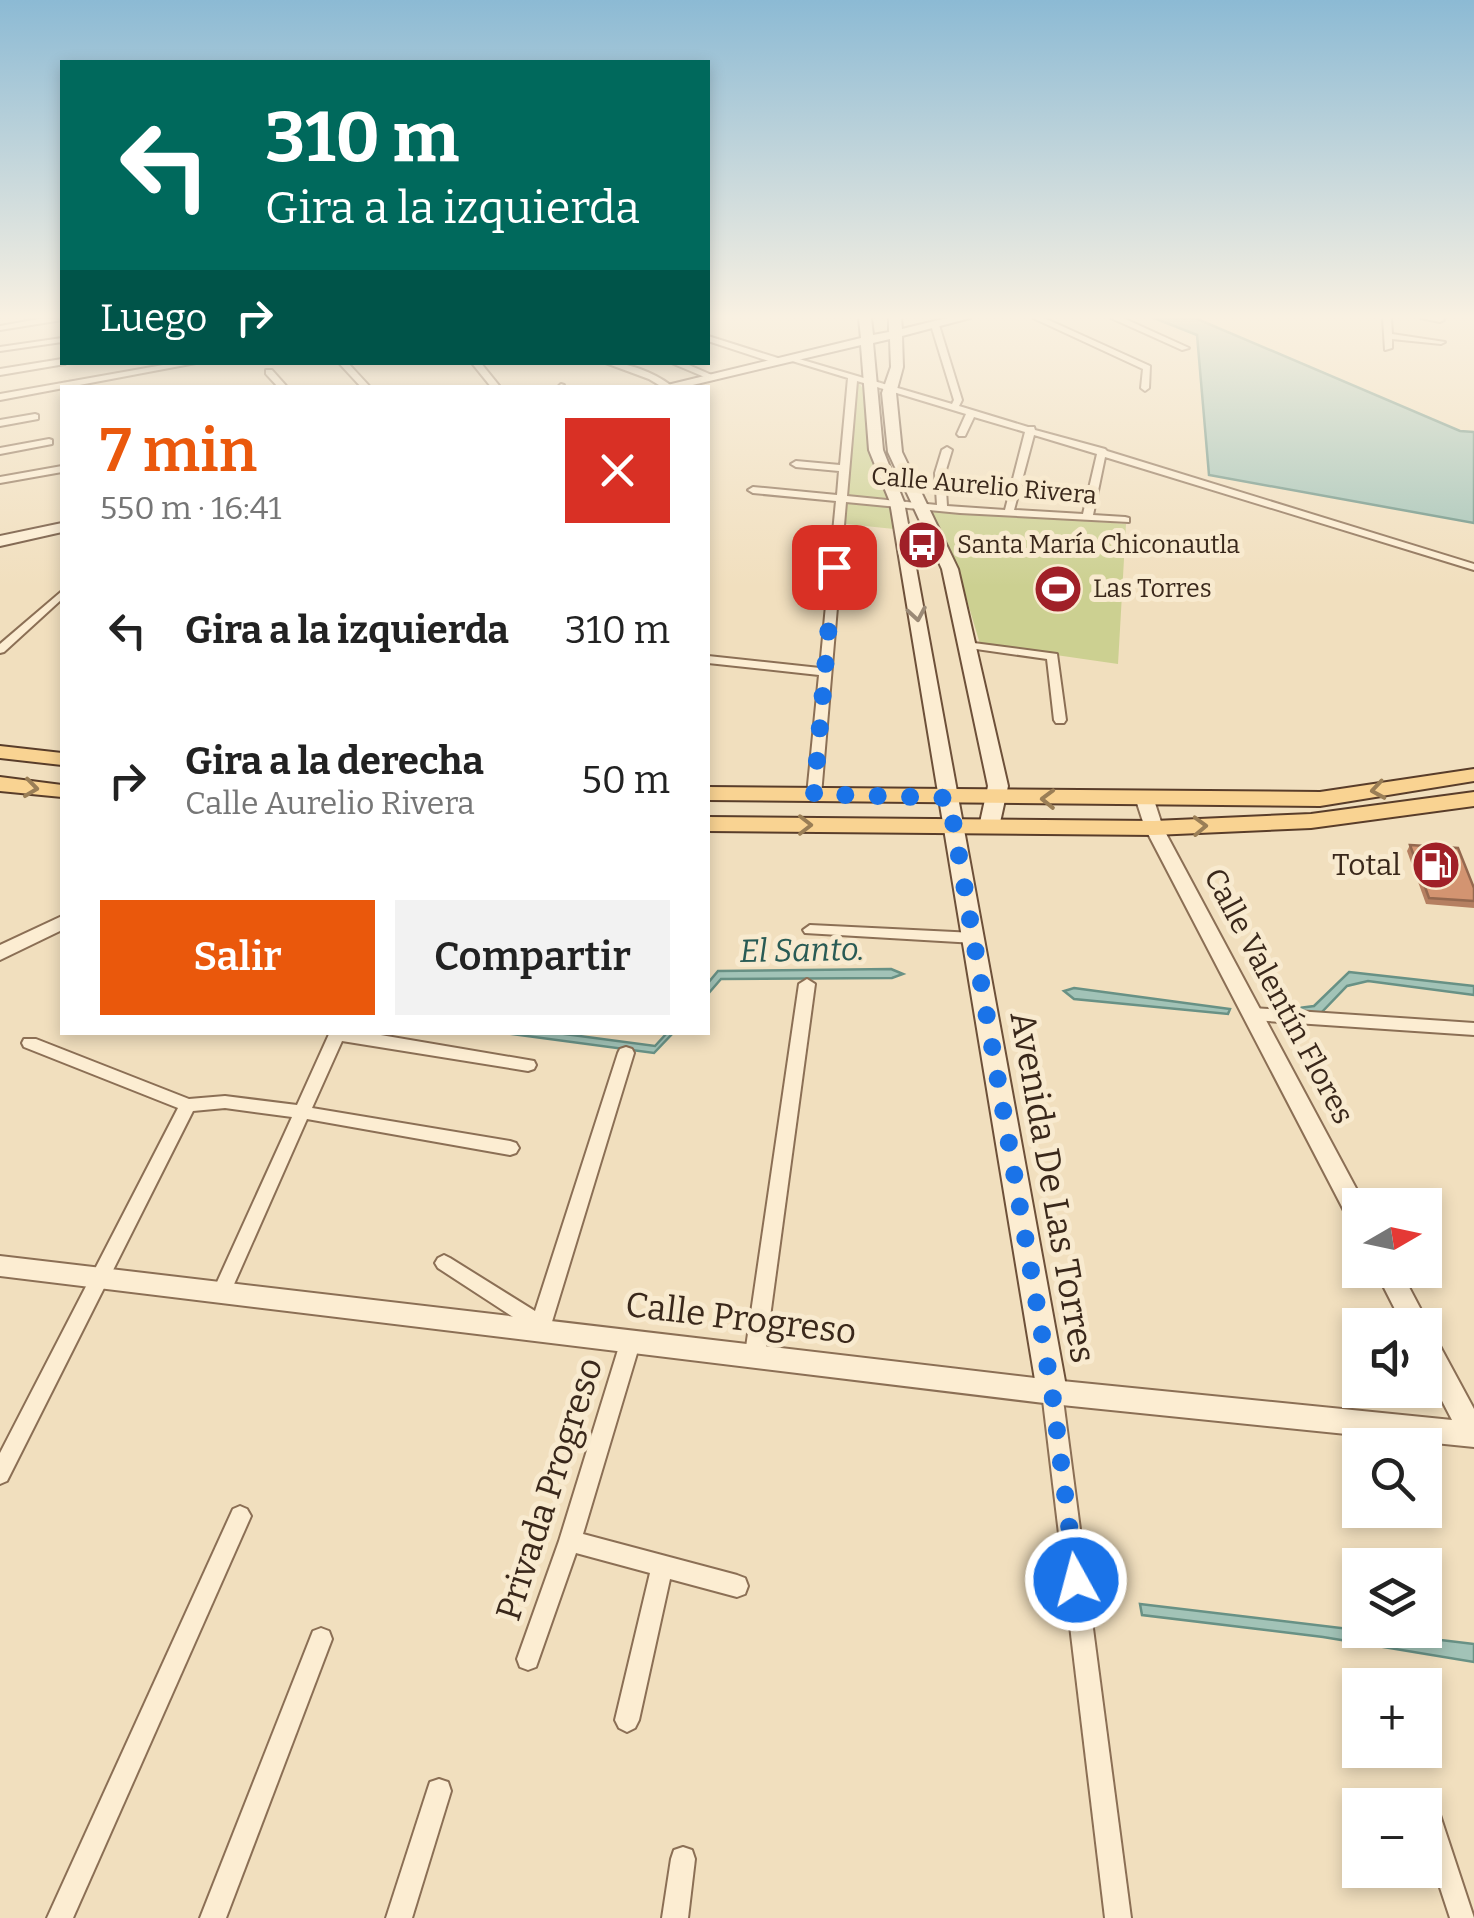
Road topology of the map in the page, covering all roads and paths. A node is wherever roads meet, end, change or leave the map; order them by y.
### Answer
1 (849, 408) edge
2 (879, 408) edge
3 (886, 408) edge
4 (959, 408) edge
5 (972, 412) junction
6 (0, 423) edge
7 (1031, 430) junction
8 (962, 434) dead end
9 (49, 441) edge
10 (947, 450) dead end
11 (0, 451) edge
12 (1102, 451) junction
13 (796, 464) dead end
14 (843, 468) junction
15 (0, 480) edge
16 (754, 490) dead end
17 (841, 497) junction
18 (897, 502) junction
19 (920, 505) junction
20 (942, 508) junction
21 (1009, 512) junction
22 (1088, 516) junction
23 (1125, 520) dead end
24 (1393, 522) dead end
25 (60, 528) edge
26 (0, 541) edge
27 (1397, 541) junction
28 (1474, 567) edge
29 (60, 596) edge
30 (966, 644) junction
31 (0, 650) edge
32 (710, 659) edge
33 (824, 672) junction
34 (1060, 720) dead end
35 (0, 752) edge
36 (60, 759) edge
37 (1474, 776) edge
38 (0, 784) edge
39 (60, 792) edge
40 (710, 794) edge
41 (814, 794) junction
42 (949, 798) junction
43 (995, 798) junction
44 (1474, 799) edge
45 (1145, 800) junction
46 (710, 824) edge
47 (955, 826) junction
48 (988, 827) junction
49 (1154, 828) junction
50 (60, 923) edge
51 (810, 930) dead end
52 (975, 938) junction
53 (0, 953) edge
54 (807, 984) dead end
55 (1252, 1014) junction
56 (1474, 1029) edge
57 (337, 1035) edge
58 (350, 1035) edge
59 (30, 1043) dead end
60 (626, 1053) dead end
61 (528, 1065) dead end
62 (188, 1105) junction
63 (301, 1112) junction
64 (510, 1148) dead end
65 (1344, 1188) edge
66 (444, 1263) dead end
67 (0, 1266) edge
68 (101, 1277) junction
69 (222, 1291) junction
70 (539, 1328) junction
71 (631, 1340) junction
72 (755, 1354) junction
73 (1442, 1374) edge
74 (1052, 1392) junction
75 (1474, 1435) edge
76 (0, 1474) edge
77 (240, 1516) dead end
78 (570, 1542) junction
79 (662, 1567) junction
80 (737, 1586) dead end
81 (321, 1639) dead end
82 (528, 1658) dead end
83 (627, 1720) dead end
84 (439, 1790) dead end
85 (1442, 1857) edge
86 (683, 1860) dead end
87 (60, 1918) edge
88 (213, 1918) edge
89 (399, 1918) edge
90 (675, 1918) edge
91 (1118, 1918) edge
92 (1463, 1918) edge

1 - 14 street, Calle Aurelio Rivera
2 - 18 main road, Avenida De Las Torres
3 - 19 main road
4 - 5 street
5 - 7 street
5 - 8 street
6 - 9 street
7 - 12 street
7 - 21 street
9 - 11 street
9 - 15 street
10 - 20 street
12 - 22 street
12 - 27 street
13 - 14 street
14 - 17 street, Calle Aurelio Rivera
16 - 17 street
17 - 18 street, Calle Aurelio Rivera
17 - 33 street, Calle Aurelio Rivera
18 - 19 street, Calle Aurelio Rivera
18 -> 42 main road, Avenida De Las Torres
19 - 20 street, Calle Aurelio Rivera
19 - 30 main road
20 - 21 street, Calle Aurelio Rivera
21 - 22 street, Calle Aurelio Rivera
22 - 23 street, Calle Aurelio Rivera
24 - 27 street
25 - 26 main road
27 - 28 street
29 - 31 street
30 - 34 street
30 - 43 main road
32 - 33 street
33 - 41 street, Calle Aurelio Rivera
35 - 36 main road
37 -> 45 main road
38 -> 39 main road
40 - 41 main road
41 - 42 main road
42 - 43 main road
42 - 47 main road, Avenida De Las Torres
45 -> 43 main road
43 - 48 main road
49 -> 44 main road
45 - 49 street, Calle Valentín Flores
46 -> 47 main road
47 - 48 main road
47 - 52 main road, Avenida De Las Torres
48 - 49 main road
49 - 55 street, Calle Valentín Flores
50 - 53 street
51 - 52 street
52 - 74 main road, Avenida De Las Torres
54 - 72 street
55 - 56 street
55 - 65 street, Calle Valentín Flores
57 - 63 street
58 - 61 street
59 - 62 street
60 - 70 street, Privada Progreso
62 - 63 street
62 - 68 street
63 - 64 street
63 - 69 street
66 - 70 street
67 - 68 street, Calle Progreso
68 - 69 street, Calle Progreso
68 - 76 street
69 - 70 street, Calle Progreso
70 - 71 street, Calle Progreso
71 - 72 street, Calle Progreso
71 - 78 street, Privada Progreso
72 - 74 street, Calle Progreso
73 - 75 street
74 - 75 street, Calle Progreso
74 - 91 street, Avenida De Las Torres
77 - 87 street
78 - 79 street
78 - 82 street, Privada Progreso
79 - 80 street
79 - 83 street
81 - 88 street
84 - 89 street
85 - 92 street
86 - 90 street

